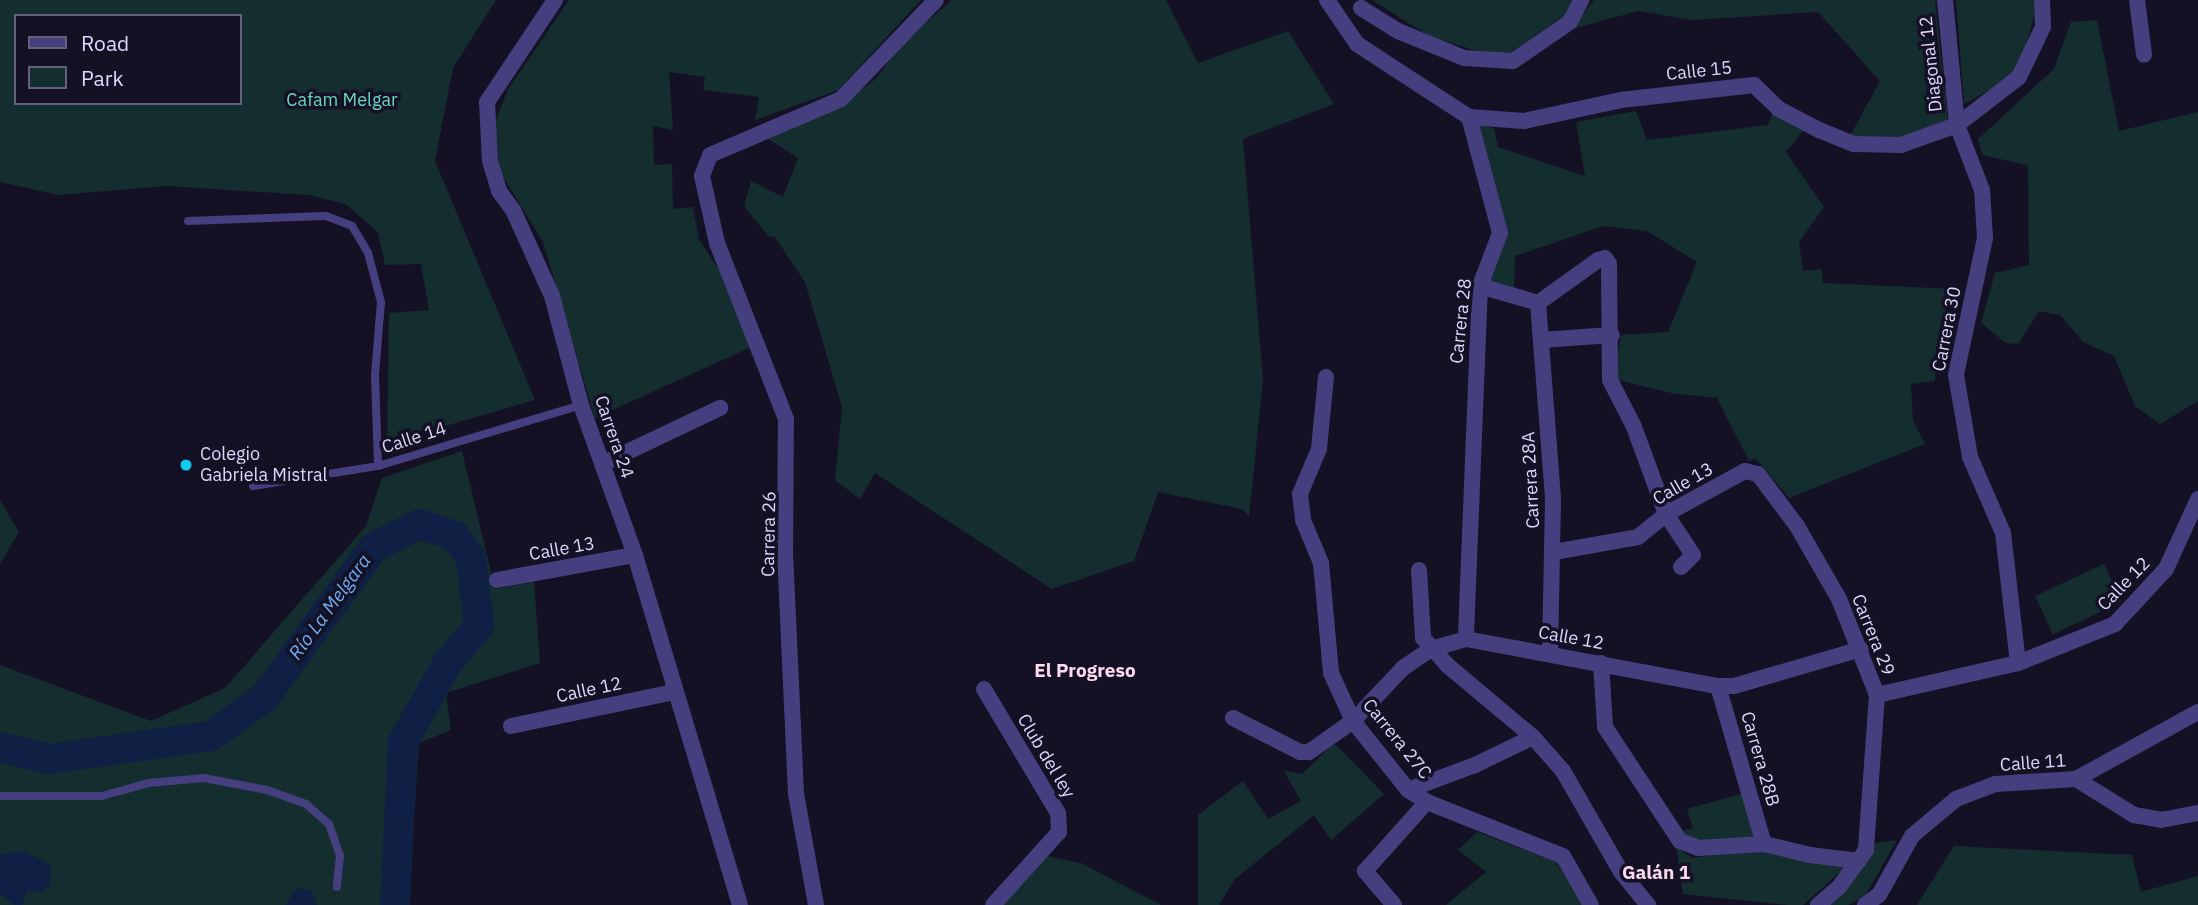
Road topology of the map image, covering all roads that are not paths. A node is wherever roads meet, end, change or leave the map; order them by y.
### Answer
1 (555, 0) edge
2 (936, 0) edge
3 (1327, 0) edge
4 (1581, 0) edge
5 (1944, 0) edge
6 (2042, 0) edge
7 (2137, 0) edge
8 (1363, 4) edge
9 (1345, 26) junction
10 (2144, 55) dead end
11 (1469, 117) junction
12 (1957, 125) junction
13 (188, 221) dead end
14 (1480, 286) junction
15 (1538, 303) junction
16 (1612, 335) junction
17 (1541, 340) junction
18 (1326, 377) dead end
19 (580, 405) junction
20 (720, 408) dead end
21 (602, 464) junction
22 (378, 466) junction
23 (1752, 469) joint
24 (253, 486) dead end
25 (2198, 499) edge
26 (1666, 514) junction
27 (1554, 552) junction
28 (635, 555) junction
29 (1681, 567) dead end
30 (1419, 570) dead end
31 (497, 580) dead end
32 (1466, 639) junction
33 (1431, 649) junction
34 (1861, 649) junction
35 (1550, 654) junction
36 (1601, 663) junction
37 (2018, 663) junction
38 (1718, 686) junction
39 (984, 689) dead end
40 (674, 692) junction
41 (1877, 695) junction
42 (2198, 712) edge
43 (1233, 718) dead end
44 (1353, 721) junction
45 (512, 726) dead end
46 (1533, 737) junction
47 (2076, 779) junction
48 (1408, 790) junction
49 (0, 796) edge
50 (1427, 802) junction
51 (2198, 813) edge
52 (1764, 844) junction
53 (1859, 861) junction
54 (337, 887) dead end
55 (739, 905) edge
56 (816, 905) edge
57 (993, 905) edge
58 (1394, 905) edge
59 (1591, 905) edge
60 (1648, 905) edge
61 (1818, 905) edge
62 (1865, 905) edge

1 - 19 street, Carrera 24
2 - 56 street, Carrera 26
3 - 9 street
4 - 8 street
5 - 12 street, Diagonal 12
6 - 12 street
7 - 10 street
8 - 9 street
9 - 11 street
11 - 12 street, Calle 15
11 - 14 street, Carrera 28
12 - 37 street, Carrera 30
13 - 22 lane
14 - 15 street
14 - 32 street, Carrera 28
15 - 16 street
15 - 17 street, Carrera 28A
16 - 17 street
16 - 26 street
17 - 27 street, Carrera 28A
18 - 44 street, Carrera 27C
19 - 21 street, Carrera 24
19 - 22 lane, Calle 14
20 - 21 street
21 - 28 street, Carrera 24
22 - 24 lane, Calle 14
23 - 26 street, Calle 13
23 - 34 street, Carrera 29
25 - 37 street, Calle 12
26 - 27 street, Calle 13
26 - 29 street
27 - 35 street, Carrera 28A
28 - 31 street, Calle 13
28 - 40 street, Carrera 24
30 - 33 street
32 - 33 street, Calle 12
32 - 35 street, Calle 12
33 - 44 street, Calle 12
33 - 46 street
34 - 38 street, Calle 12
34 - 41 street, Carrera 29
35 - 36 street, Calle 12
36 - 38 street, Calle 12
36 - 52 street
37 - 41 street, Calle 12
38 - 52 street, Carrera 28B
39 - 57 street, Club del ley
40 - 45 street, Calle 12
40 - 55 street, Carrera 24
41 - 53 street, Carrera 29
42 - 47 street, Calle 11
43 - 44 street, Calle 12
44 - 48 street, Carrera 27C
46 - 48 street
46 - 60 street
47 - 51 street
47 - 62 street, Calle 11
48 - 50 street, Carrera 27C
49 - 54 lane
50 - 58 street
50 - 59 street, Carrera 27C
52 - 53 street
53 - 61 street, Carrera 29

